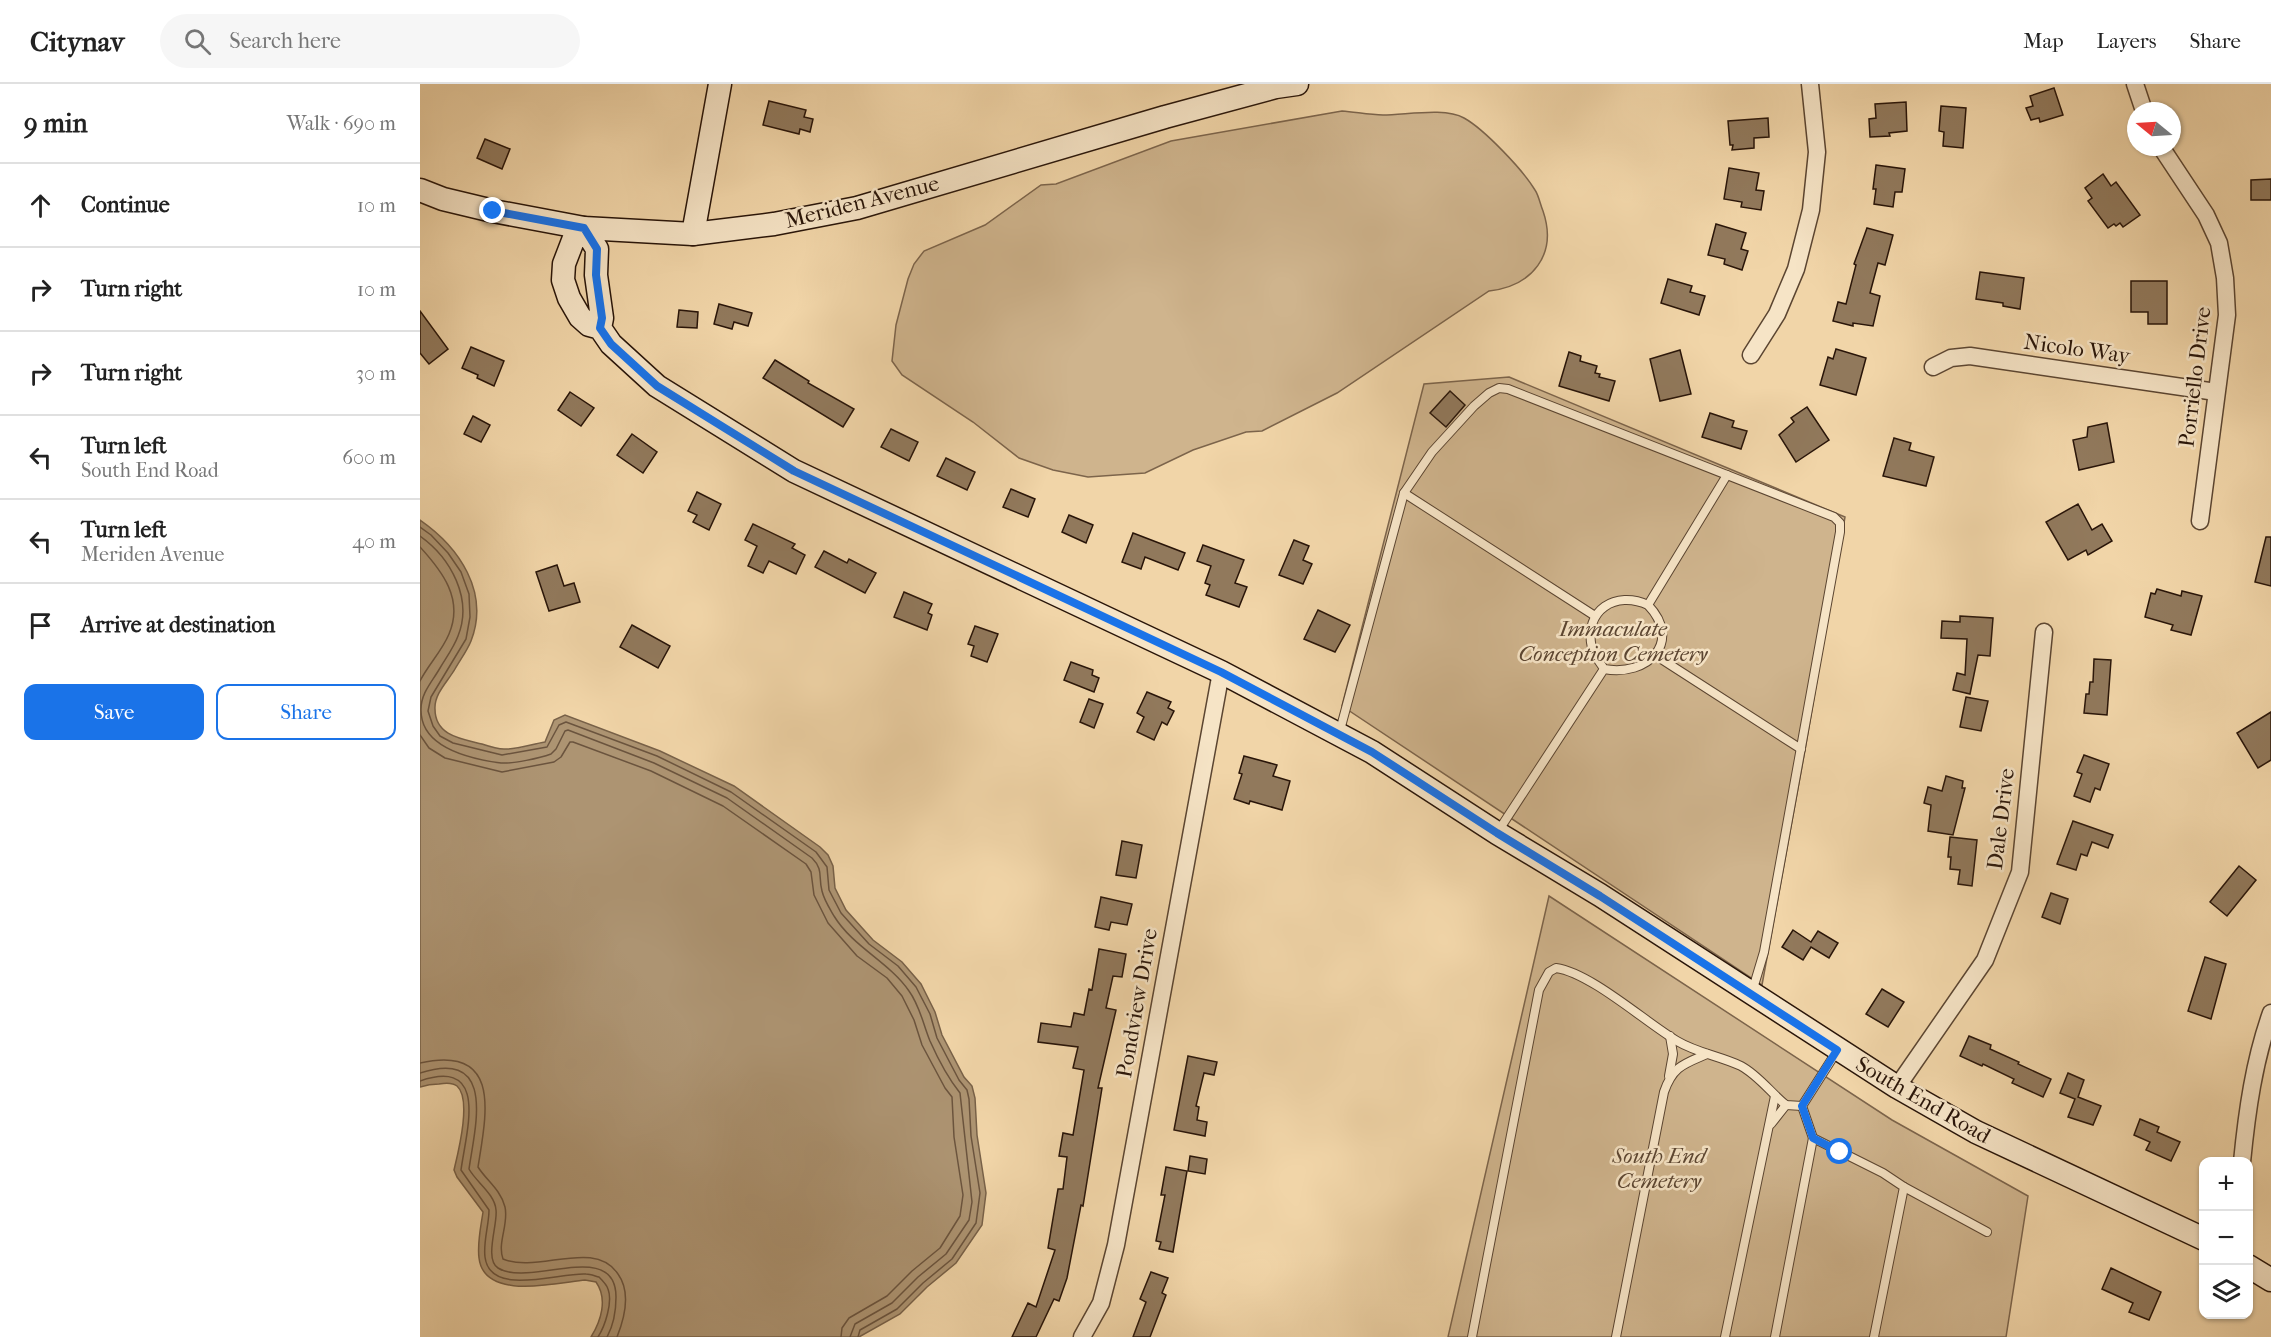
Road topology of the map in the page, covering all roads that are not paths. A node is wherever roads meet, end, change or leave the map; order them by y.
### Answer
1 (720, 84) edge
2 (1297, 84) edge
3 (1810, 84) edge
4 (2135, 84) edge
5 (2141, 102) edge
6 (2167, 156) edge
7 (420, 190) edge
8 (584, 228) junction
9 (693, 234) junction
10 (600, 328) junction
11 (1751, 356) dead end
12 (1933, 367) dead end
13 (2216, 392) junction
14 (1727, 475) junction
15 (1404, 494) junction
16 (2200, 521) dead end
17 (1648, 605) junction
18 (1595, 616) junction
19 (2044, 632) dead end
20 (1655, 655) junction
21 (1604, 669) junction
22 (1221, 672) junction
23 (1339, 734) junction
24 (1801, 749) junction
25 (1497, 833) junction
26 (1752, 993) junction
27 (2271, 1013) edge
28 (1670, 1036) junction
29 (1837, 1050) junction
30 (1707, 1054) junction
31 (1668, 1079) junction
32 (1897, 1087) junction
33 (1775, 1096) junction
34 (1786, 1106) junction
35 (1802, 1106) junction
36 (1769, 1126) junction
37 (1813, 1138) junction
38 (2243, 1157) edge
39 (1904, 1187) junction
40 (1987, 1232) dead end
41 (2199, 1237) edge
42 (2253, 1269) edge
43 (2271, 1280) edge
44 (1082, 1337) edge
45 (1472, 1337) edge
46 (1616, 1337) edge
47 (1725, 1337) edge
48 (1775, 1337) edge
49 (1874, 1337) edge

1 - 9 street
2 - 9 street, Meriden Avenue
3 - 11 street
4 - 5 street
6 - 13 street, Porriello Drive
7 - 8 street, Meriden Avenue
8 - 9 street, Meriden Avenue
8 - 10 street
8 - 10 street, South End Road
10 - 22 street, South End Road
12 - 13 street, Nicolo Way
13 - 16 street, Porriello Drive
14 - 15 lane
14 - 17 lane
14 - 24 lane
15 - 18 lane
15 - 23 lane
17 - 18 lane
17 - 20 lane
18 - 21 lane
19 - 32 street, Dale Drive
20 - 21 lane
20 - 24 lane
21 - 25 lane
22 - 23 street, South End Road
22 - 44 street, Pondview Drive
23 - 25 street, South End Road
24 - 26 lane
25 - 26 street, South End Road
26 - 29 street, South End Road
27 - 38 street
28 - 30 lane
28 - 31 lane
28 - 45 lane
29 - 32 street, South End Road
29 - 35 lane
30 - 31 lane
30 - 33 lane
31 - 46 lane
32 - 41 street, South End Road
33 - 34 lane
33 - 36 lane
34 - 35 lane
34 - 36 lane
35 - 37 lane
36 - 47 lane
37 - 39 lane
37 - 48 lane
39 - 40 lane
39 - 49 lane
42 - 43 street

